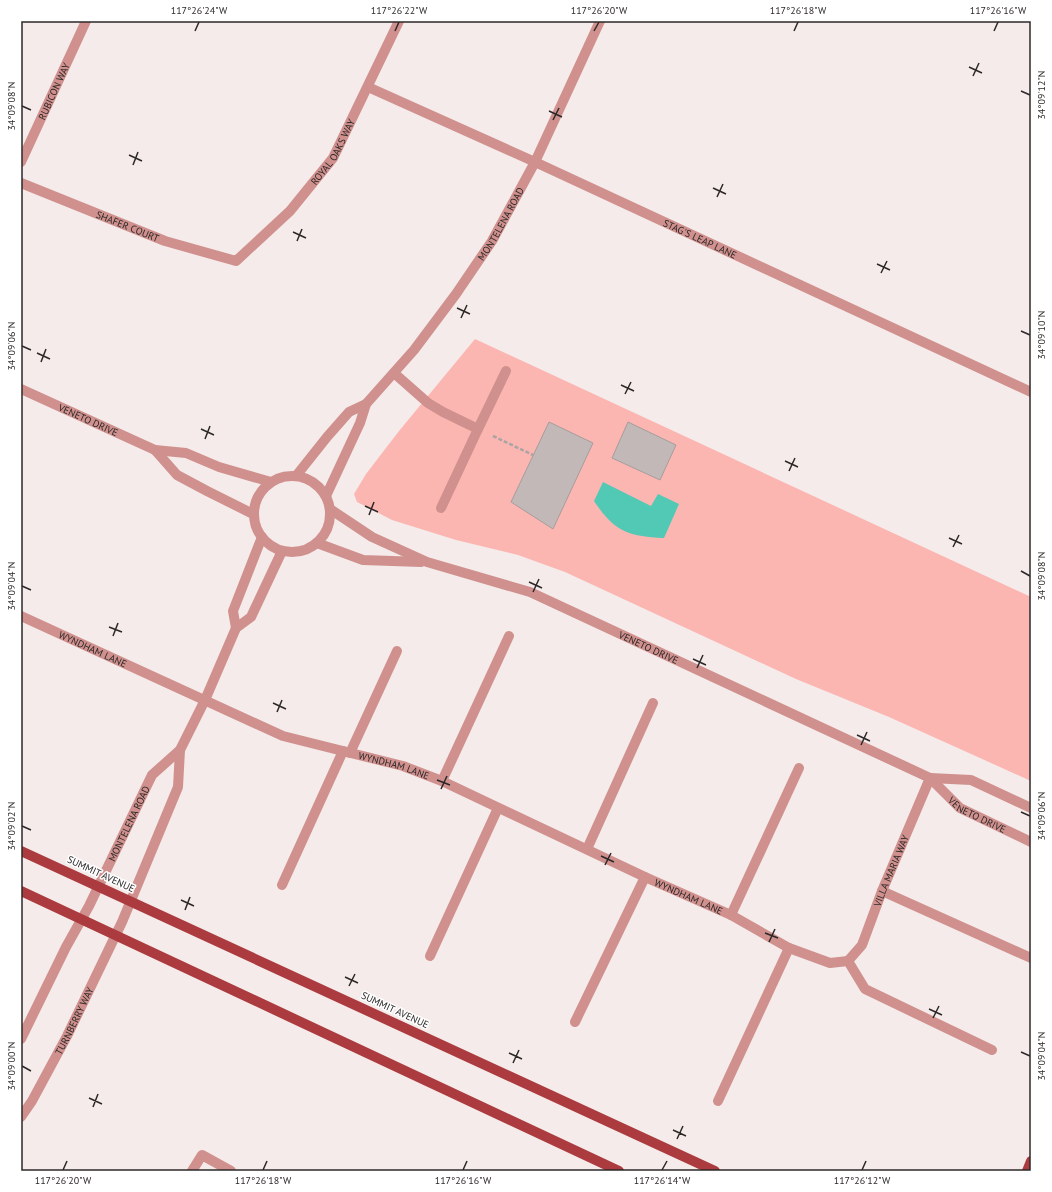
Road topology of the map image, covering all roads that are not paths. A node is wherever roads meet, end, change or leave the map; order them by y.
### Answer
1 (86, 21) edge
2 (399, 21) edge
3 (600, 21) edge
4 (368, 87) junction
5 (21, 162) edge
6 (534, 162) junction
7 (21, 183) edge
8 (236, 261) joint
9 (506, 371) dead end
10 (394, 373) junction
11 (21, 389) edge
12 (1031, 392) edge
13 (366, 404) junction
14 (478, 429) junction
15 (155, 450) junction
16 (296, 476) junction
17 (271, 482) junction
18 (326, 496) junction
19 (440, 508) dead end
20 (330, 509) junction
21 (254, 514) junction
22 (262, 537) junction
23 (317, 542) junction
24 (282, 551) junction
25 (427, 562) junction
26 (21, 616) edge
27 (236, 628) junction
28 (509, 636) dead end
29 (397, 651) dead end
30 (205, 700) junction
31 (653, 703) dead end
32 (180, 750) junction
33 (347, 752) junction
34 (799, 768) dead end
35 (930, 778) junction
36 (442, 781) junction
37 (498, 808) junction
38 (1031, 808) edge
39 (1031, 842) edge
40 (587, 849) junction
41 (21, 851) edge
42 (645, 877) junction
43 (282, 885) dead end
44 (98, 887) junction
45 (882, 890) junction
46 (21, 891) edge
47 (131, 902) junction
48 (731, 915) junction
49 (82, 920) junction
50 (122, 922) joint
51 (116, 936) junction
52 (789, 948) junction
53 (430, 956) dead end
54 (1031, 958) edge
55 (848, 961) junction
56 (576, 1022) dead end
57 (21, 1039) edge
58 (992, 1050) dead end
59 (718, 1101) dead end
60 (21, 1117) edge
61 (1031, 1161) edge
62 (192, 1171) edge
63 (231, 1171) edge
64 (619, 1171) edge
65 (715, 1171) edge
66 (1027, 1171) edge

1 - 5 street, RUBICON WAY
2 - 4 street, ROYAL OAKS WAY
3 - 6 street, MONTELENA ROAD
4 - 6 street, STAG'S LEAP LANE
4 - 8 street, ROYAL OAKS WAY
6 - 10 street, MONTELENA ROAD
6 - 12 street, STAG'S LEAP LANE
7 - 8 street, SHAFER COURT
9 - 14 street
10 - 13 street, MONTELENA ROAD
10 - 14 street
11 - 15 street, VENETO DRIVE
13 - 16 street, MONTELENA ROAD
13 - 18 street, MONTELENA ROAD
14 - 19 street
15 - 17 street, VENETO DRIVE
15 - 21 street, VENETO DRIVE
16 - 17 street
16 - 18 street
17 - 21 street
18 - 20 street
20 - 23 street
20 - 25 street, VENETO DRIVE
21 - 22 street
22 - 24 street
22 - 27 street, MONTELENA ROAD
23 - 24 street
23 - 25 street, VENETO DRIVE
24 - 27 street, MONTELENA ROAD
25 - 35 street, VENETO DRIVE
26 - 30 street, WYNDHAM LANE
27 - 30 street, MONTELENA ROAD
28 - 36 street
29 - 33 street
30 - 32 street, MONTELENA ROAD
30 - 33 street, WYNDHAM LANE
31 - 40 street
32 - 44 street, MONTELENA ROAD
32 - 47 street, MONTELENA ROAD
33 - 36 street, WYNDHAM LANE
33 - 43 street
34 - 48 street
35 - 38 street, VENETO DRIVE
35 - 39 street, VENETO DRIVE
35 - 45 street, VILLA MARIA WAY
36 - 37 street, WYNDHAM LANE
37 - 40 street, WYNDHAM LANE
37 - 53 street
40 - 42 street, WYNDHAM LANE
41 - 44 main road, SUMMIT AVENUE
42 - 48 street, WYNDHAM LANE
42 - 56 street
44 - 47 main road, SUMMIT AVENUE
44 - 49 street, MONTELENA ROAD
45 - 54 street
45 - 55 street, VILLA MARIA WAY
46 - 49 main road
47 - 50 street, MONTELENA ROAD
47 - 65 main road, SUMMIT AVENUE
48 - 52 street, WYNDHAM LANE
49 - 51 main road
49 - 57 street
50 - 51 street, TURNBERRY WAY
51 - 60 street, TURNBERRY WAY
51 - 64 main road
52 - 55 street, WYNDHAM LANE
52 - 59 street
55 - 58 street
61 - 66 main road
62 - 63 street

